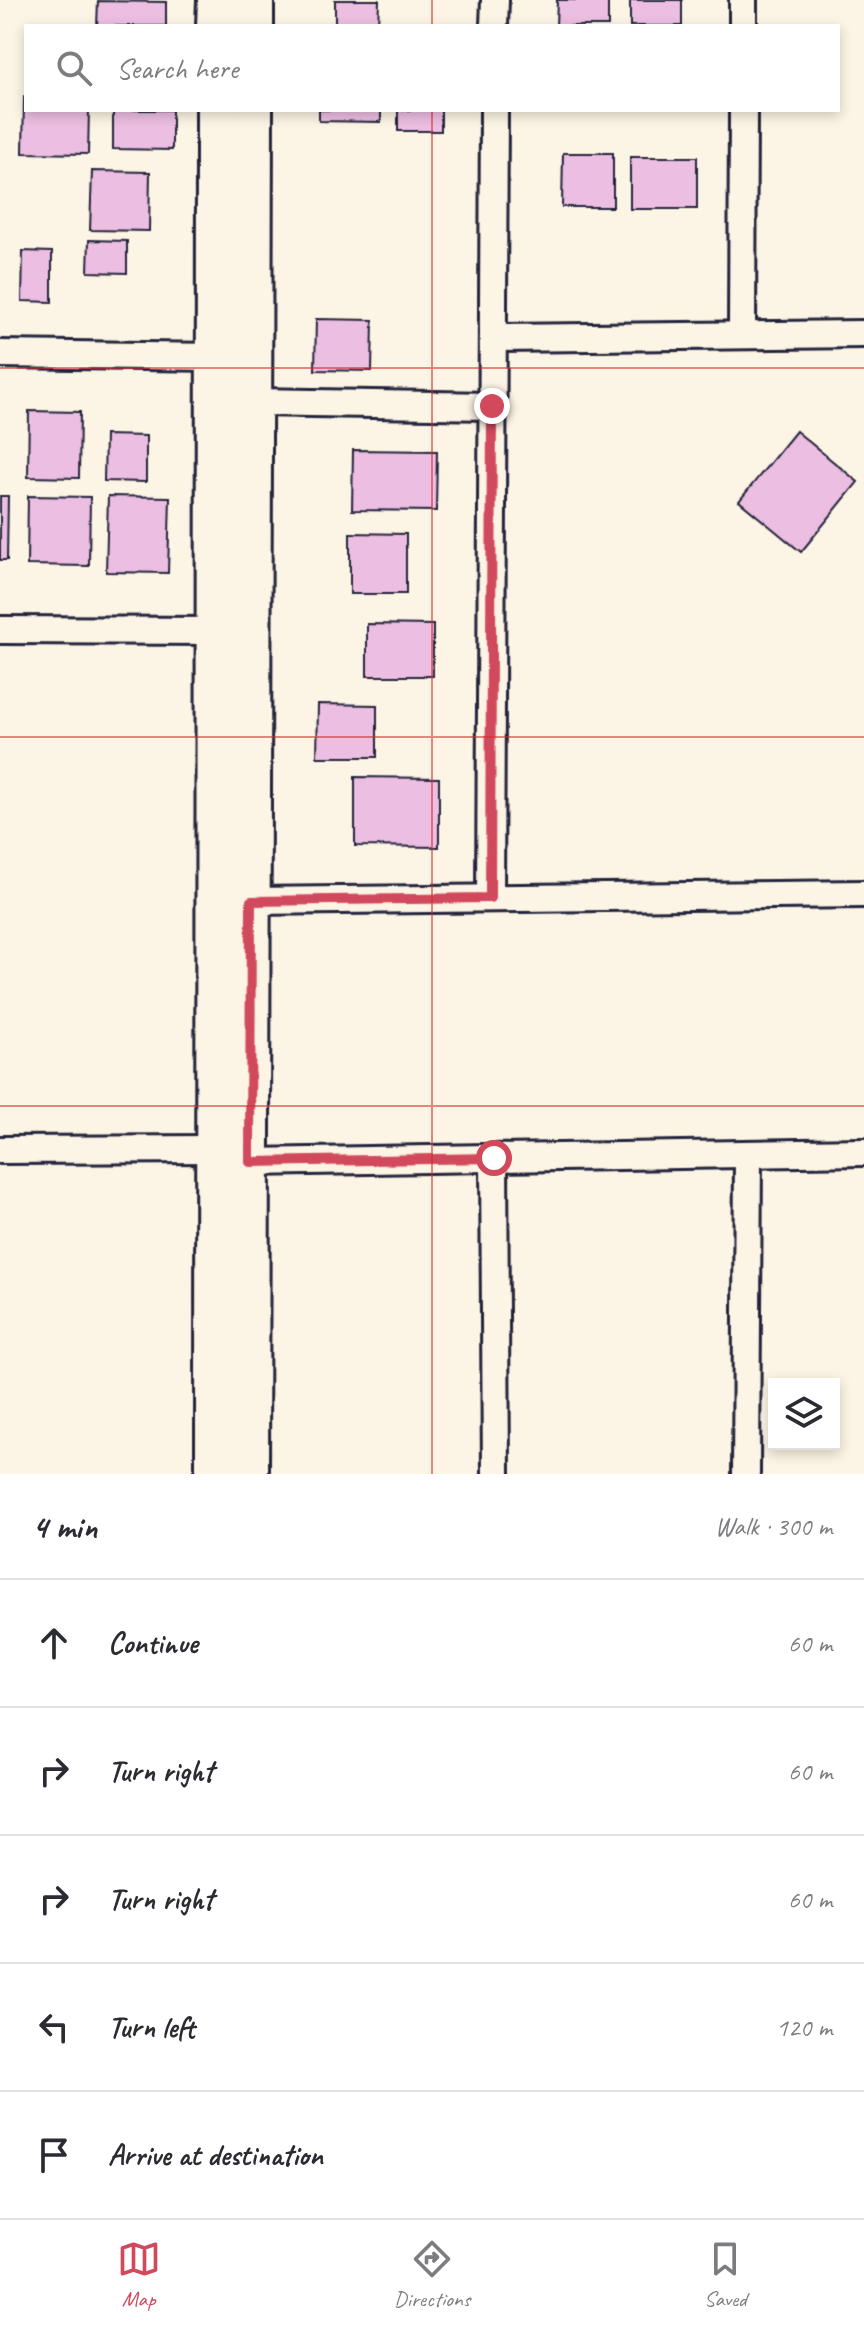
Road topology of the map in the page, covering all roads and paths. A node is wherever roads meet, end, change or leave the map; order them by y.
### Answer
1 (254, 0) edge
2 (495, 0) edge
3 (743, 0) edge
4 (217, 10) edge
5 (254, 24) edge
6 (494, 24) edge
7 (743, 24) edge
8 (216, 112) edge
9 (253, 112) edge
10 (494, 112) edge
11 (743, 112) edge
12 (864, 334) edge
13 (742, 335) junction
14 (493, 338) junction
15 (0, 354) edge
16 (216, 357) junction
17 (253, 402) junction
18 (492, 406) junction
19 (0, 630) edge
20 (216, 631) junction
21 (864, 894) edge
22 (490, 898) junction
23 (251, 901) junction
24 (232, 1035) junction
25 (0, 1150) edge
26 (864, 1152) edge
27 (748, 1154) junction
28 (232, 1155) junction
29 (494, 1158) junction
30 (215, 1474) edge
31 (249, 1474) edge
32 (496, 1474) edge
33 (746, 1474) edge

1 - 4 street
1 - 5 street
2 - 6 street
3 - 7 street
8 - 16 street
9 - 17 street
10 - 14 street
11 - 13 street
12 - 13 street
13 - 14 street
14 - 18 street
15 - 16 street
16 - 20 street
17 - 18 street
17 - 23 street
18 - 22 street
19 - 20 street
20 - 24 street
21 - 22 street
22 - 23 street
23 - 24 street
24 - 28 street
25 - 28 street
26 - 27 street
27 - 29 street
27 - 33 street
28 - 29 street
28 - 30 street
28 - 31 street
29 - 32 street

